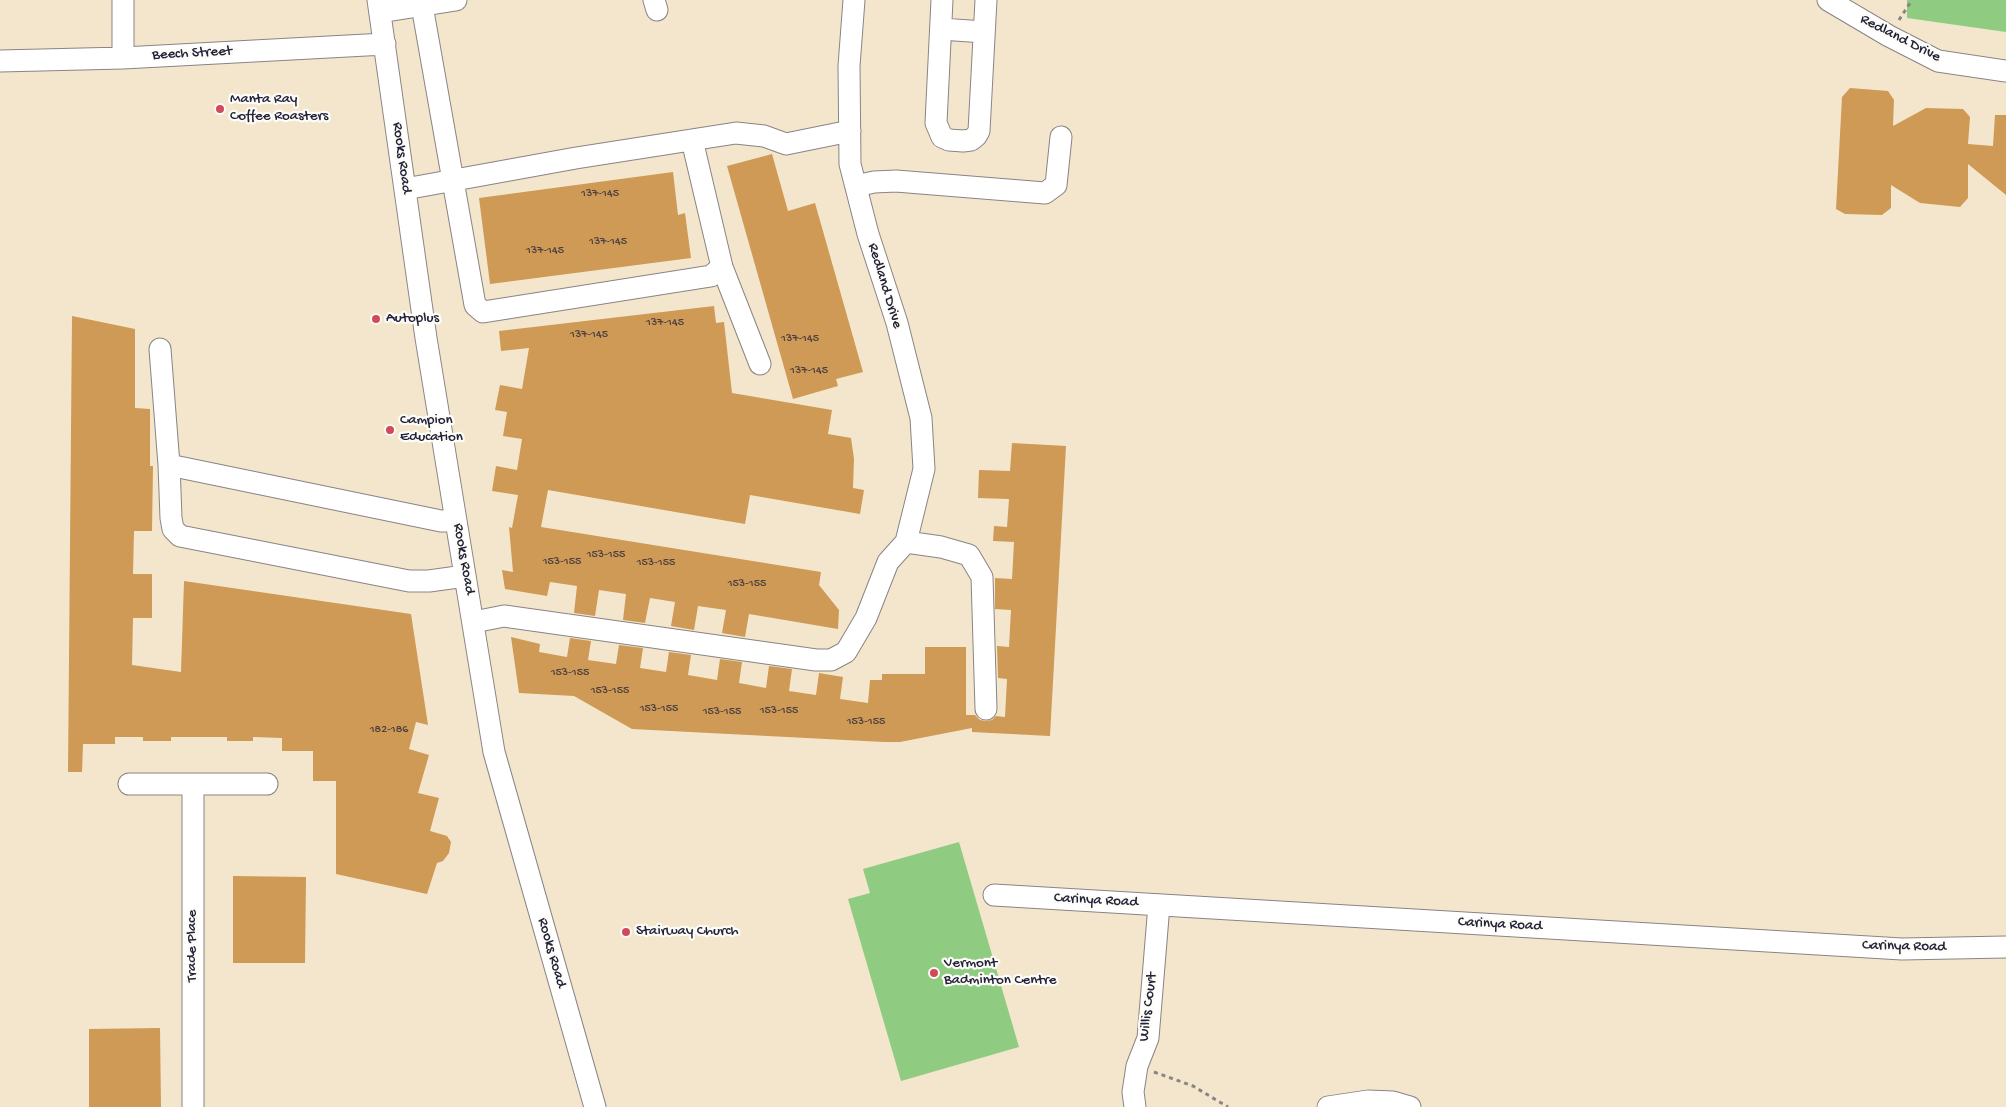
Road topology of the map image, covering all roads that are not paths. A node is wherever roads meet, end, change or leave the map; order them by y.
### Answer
1 (123, 0) edge
2 (456, 0) edge
3 (854, 0) edge
4 (942, 0) edge
5 (986, 0) edge
6 (1828, 0) edge
7 (422, 3) edge
8 (379, 6) edge
9 (941, 29) junction
10 (984, 32) junction
11 (385, 44) junction
12 (123, 58) junction
13 (0, 61) edge
14 (2006, 71) edge
15 (850, 131) junction
16 (1061, 138) dead end
17 (692, 140) junction
18 (452, 180) junction
19 (856, 186) junction
20 (405, 188) junction
21 (722, 267) junction
22 (160, 349) dead end
23 (760, 364) dead end
24 (169, 465) junction
25 (456, 521) junction
26 (906, 542) junction
27 (465, 576) junction
28 (474, 622) junction
29 (986, 709) dead end
30 (129, 784) dead end
31 (267, 784) dead end
32 (193, 786) junction
33 (994, 895) dead end
34 (1159, 905) junction
35 (2006, 946) edge
36 (193, 1107) edge
37 (595, 1107) edge
38 (1135, 1107) edge
39 (1328, 1107) edge
40 (1410, 1107) edge

1 - 12 street
2 - 7 street
3 - 15 street, Redland Drive
4 - 9 street
5 - 10 street
6 - 14 street, Redland Drive
7 - 8 street
7 - 18 street
8 - 11 street, Rooks Road
9 - 10 street
9 - 10 street
11 - 12 street, Beech Street
11 - 20 street, Rooks Road
12 - 13 street, Beech Street
15 - 17 street
15 - 19 street, Redland Drive
16 - 19 street
17 - 18 street
17 - 21 street
18 - 20 street
18 - 21 street
19 - 26 street, Redland Drive
20 - 25 street, Rooks Road
21 - 23 street
22 - 24 street
24 - 25 street
24 - 27 street
25 - 27 street, Rooks Road
26 - 28 street, Redland Drive
26 - 29 street
27 - 28 street, Rooks Road
28 - 37 street, Rooks Road
30 - 32 street
31 - 32 street
32 - 36 street, Trade Place
33 - 34 street, Carinya Road
34 - 35 street, Carinya Road
34 - 38 street, Willis Court
39 - 40 street

